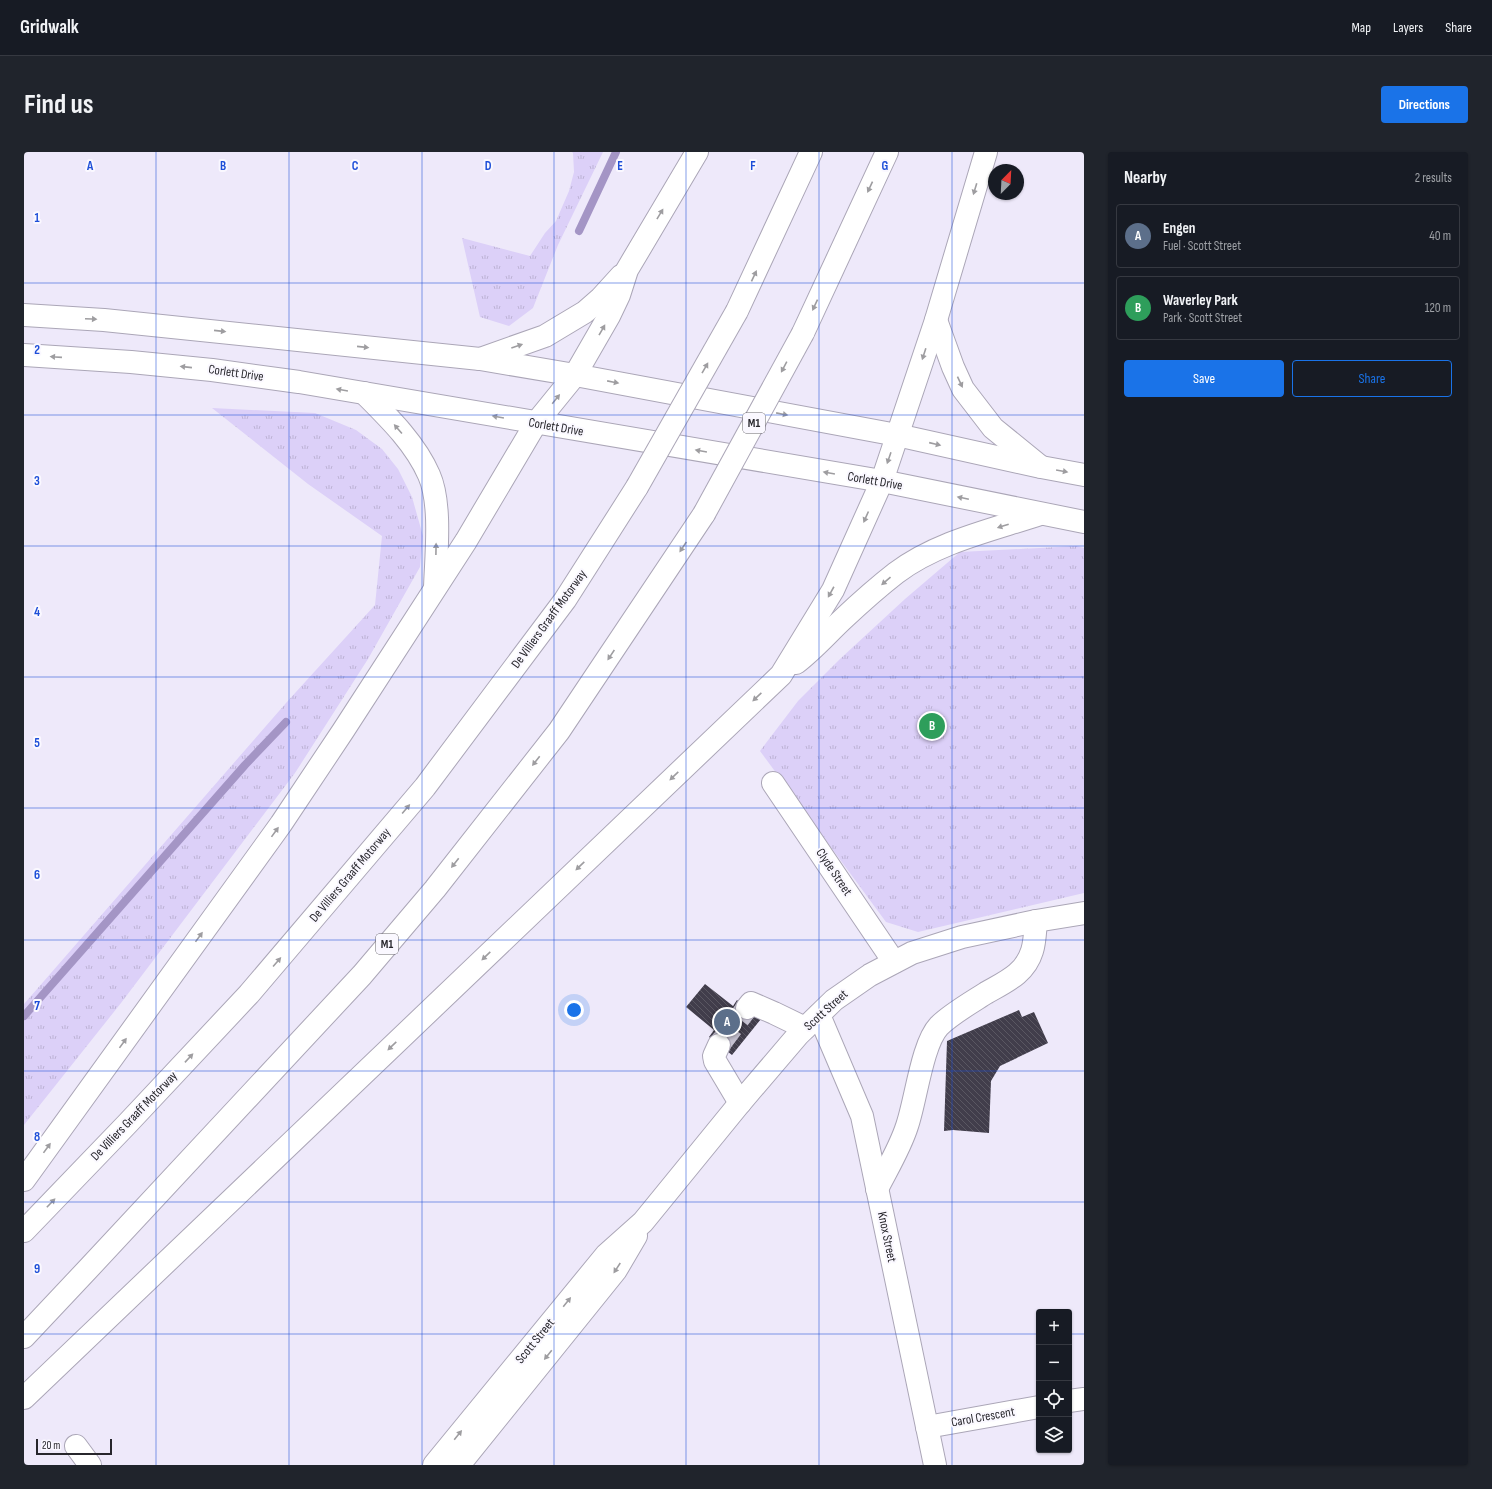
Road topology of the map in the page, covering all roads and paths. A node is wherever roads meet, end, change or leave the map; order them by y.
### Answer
1 (697, 152) edge
2 (811, 152) edge
3 (887, 152) edge
4 (986, 152) edge
5 (627, 270) junction
6 (24, 315) edge
7 (936, 320) junction
8 (24, 355) edge
9 (480, 359) junction
10 (575, 375) junction
11 (364, 394) junction
12 (536, 423) junction
13 (897, 435) junction
14 (1041, 467) junction
15 (1084, 475) edge
16 (882, 481) junction
17 (1040, 514) junction
18 (1084, 522) edge
19 (435, 588) junction
20 (781, 675) junction
21 (773, 783) dead end
22 (1084, 913) edge
23 (1036, 922) junction
24 (894, 962) junction
25 (747, 1008) dead end
26 (812, 1022) junction
27 (719, 1045) tunnel mouth
28 (740, 1103) junction
29 (24, 1180) edge
30 (877, 1189) junction
31 (643, 1222) junction
32 (24, 1231) edge
33 (24, 1337) edge
34 (24, 1398) edge
35 (1084, 1399) edge
36 (1072, 1401) edge
37 (1036, 1408) edge
38 (927, 1427) junction
39 (76, 1446) dead end
40 (90, 1465) edge
41 (434, 1465) edge
42 (460, 1465) edge
43 (935, 1465) edge

5 -> 1 main road
32 -> 2 main road, De Villiers Graaff Motorway, bridge
3 -> 33 main road, M1, bridge
4 -> 7 main road
9 -> 5 main road
10 -> 5 main road
6 -> 9 main road
7 -> 13 main road
7 -> 14 main road
11 -> 8 main road, Corlett Drive
9 - 10 main road
12 -> 10 main road
10 -> 13 main road
12 -> 11 main road, Corlett Drive
19 -> 11 main road
16 -> 12 main road, Corlett Drive
12 - 19 main road
13 -> 14 main road
13 -> 16 main road
14 -> 15 main road
17 -> 16 main road, Corlett Drive
16 -> 20 main road
17 - 18 main road, Corlett Drive
17 -> 20 main road
29 -> 19 main road
20 -> 34 main road
21 - 24 main road, Clyde Street
22 - 23 main road, Scott Street
23 - 24 main road, Scott Street
23 - 30 main road
24 - 26 main road, Scott Street
25 - 26 main road
26 - 28 main road, Scott Street
26 - 30 main road, Knox Street
27 - 28 main road
28 - 31 main road, Scott Street
30 - 38 main road, Knox Street
41 -> 31 main road, Scott Street
31 -> 42 main road, Scott Street
35 - 36 main road
37 - 38 main road, Carol Crescent
38 - 43 main road, Knox Street
39 - 40 main road

